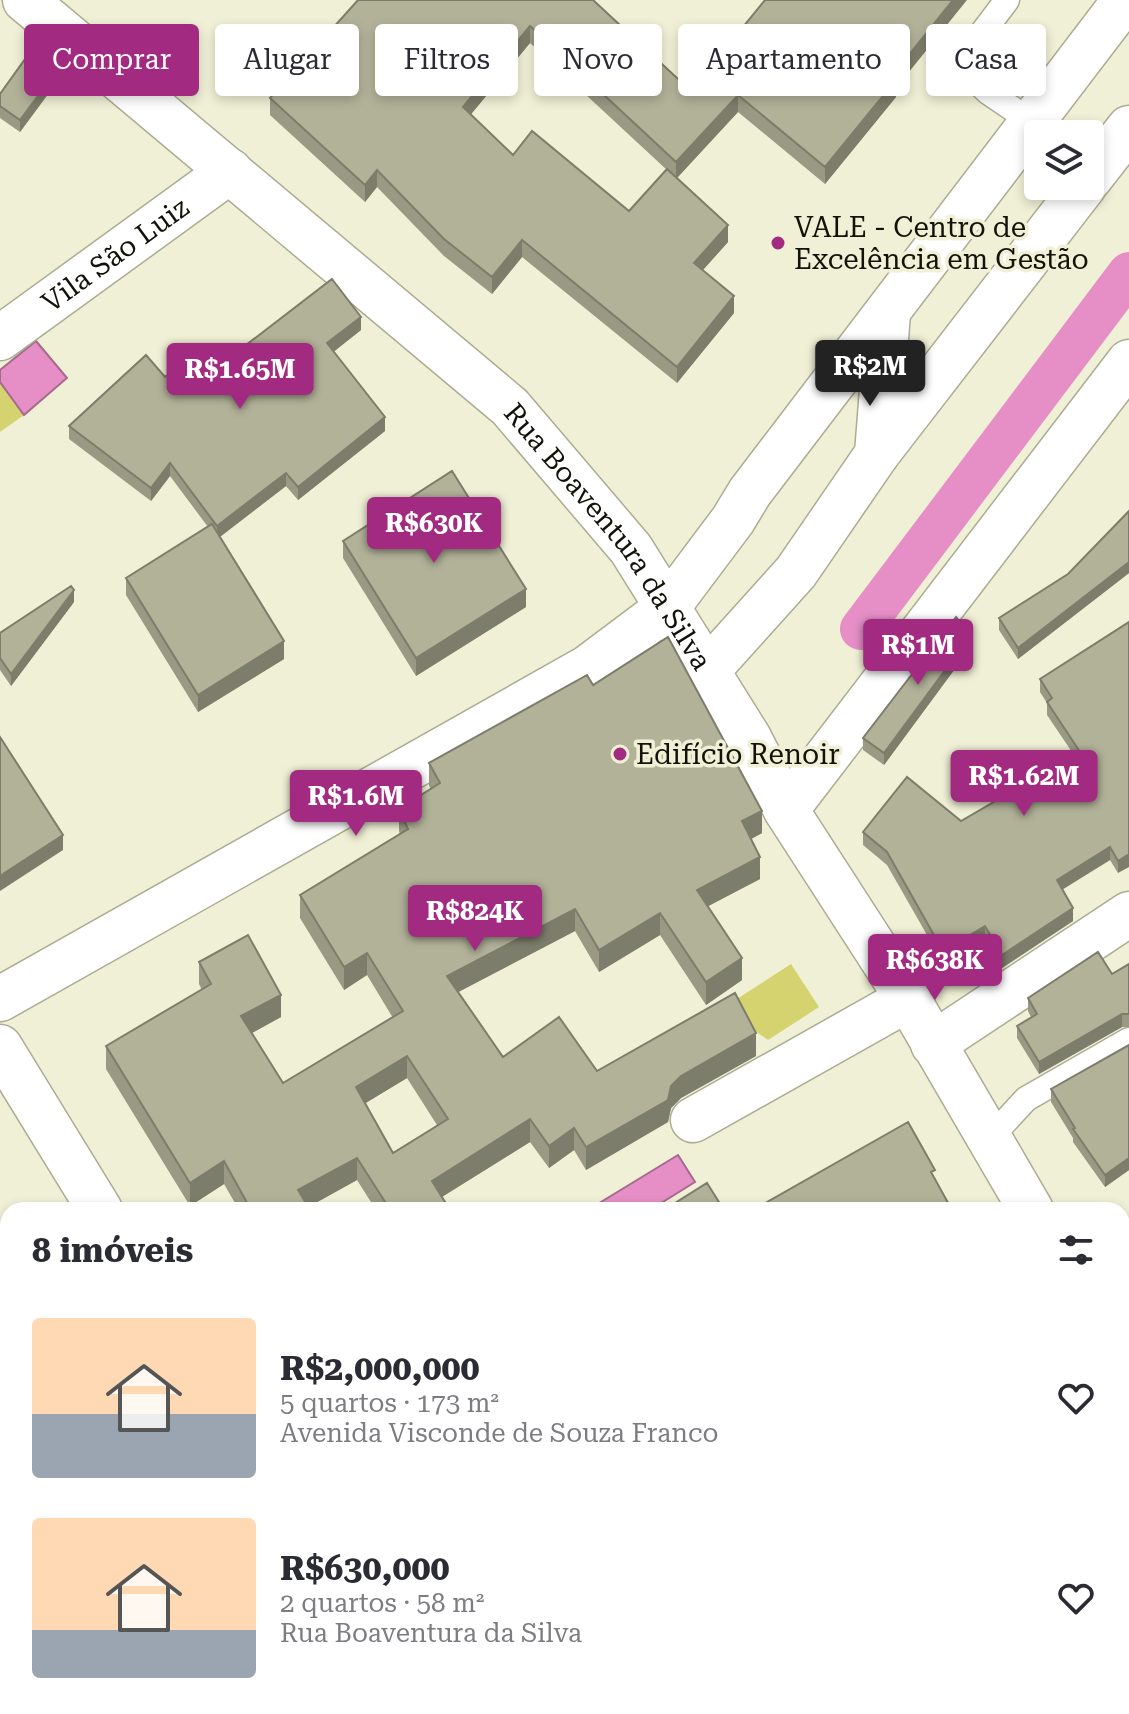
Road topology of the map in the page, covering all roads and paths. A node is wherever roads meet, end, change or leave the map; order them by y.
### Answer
1 (25, 0) edge
2 (1007, 0) edge
3 (1119, 2) edge
4 (1029, 120) edge
5 (1033, 120) edge
6 (1129, 128) edge
7 (1024, 133) edge
8 (1104, 160) edge
9 (230, 171) junction
10 (1073, 200) edge
11 (888, 313) junction
12 (0, 338) edge
13 (1129, 362) edge
14 (877, 454) junction
15 (667, 608) junction
16 (706, 672) junction
17 (786, 810) junction
18 (1129, 914) edge
19 (0, 999) edge
20 (908, 999) junction
21 (1129, 1040) edge
22 (933, 1044) junction
23 (0, 1047) edge
24 (693, 1120) dead end
25 (991, 1137) junction
26 (95, 1202) edge
27 (1027, 1202) edge

1 - 9 main road, Rua Boaventura da Silva
2 - 4 lane
3 - 5 main road
6 - 8 main road
7 - 11 main road
9 - 12 main road, Vila São Luiz
9 - 15 main road, Rua Boaventura da Silva
10 - 14 main road
11 - 14 main road
11 - 15 main road
13 - 17 main road
14 - 16 main road
15 - 16 main road, Rua Boaventura da Silva
15 - 19 main road
16 - 17 main road, Rua Boaventura da Silva
17 - 20 main road, Rua Boaventura da Silva
18 - 22 main road
20 - 22 main road, Rua Boaventura da Silva
20 - 24 main road
21 - 25 lane
22 - 25 main road, Rua Boaventura da Silva
23 - 26 main road
25 - 27 main road, Rua Boaventura da Silva

